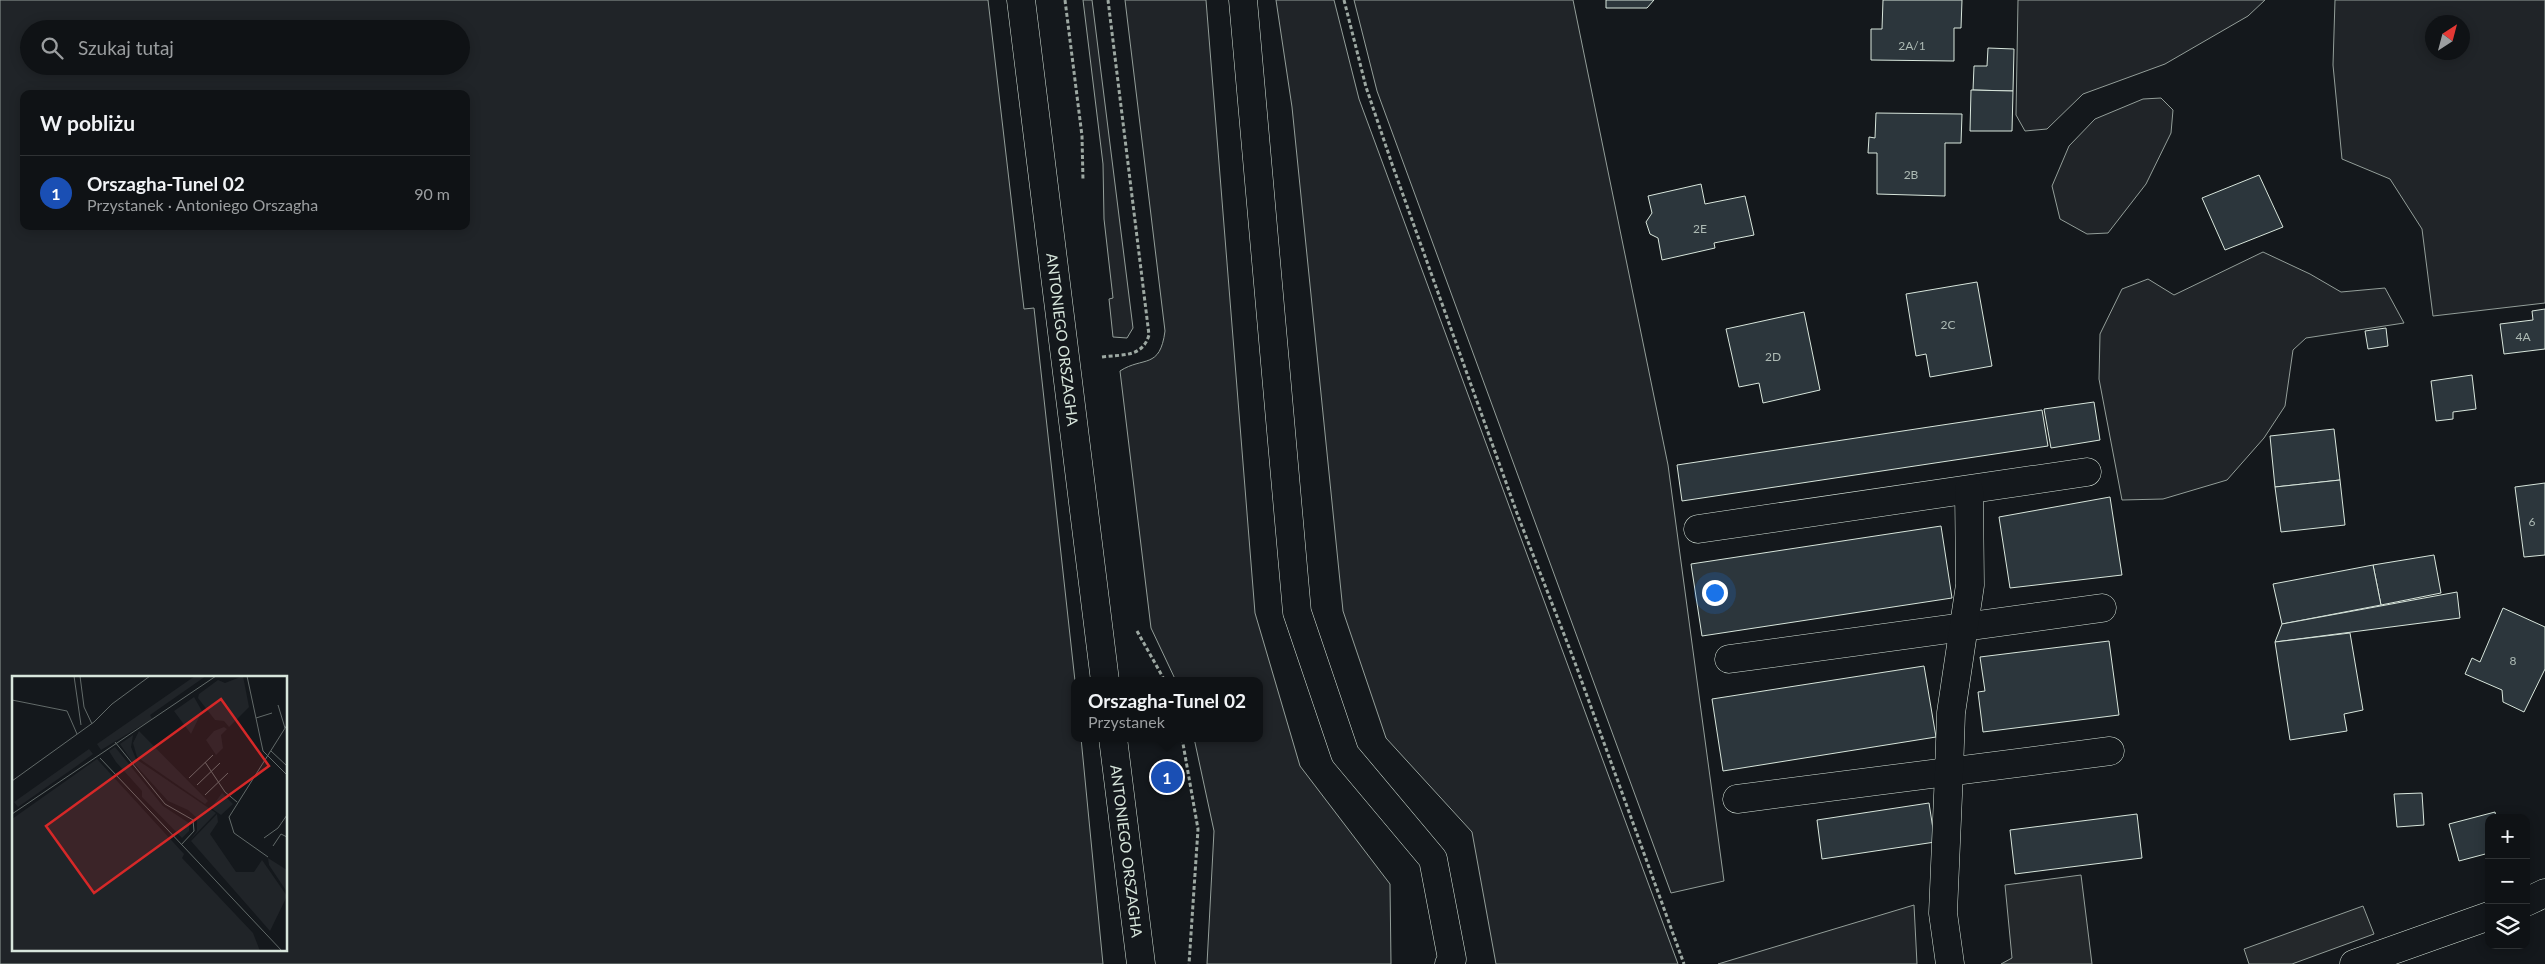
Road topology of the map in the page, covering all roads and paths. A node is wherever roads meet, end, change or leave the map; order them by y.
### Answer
1 (1021, 0) edge
2 (1108, 0) edge
3 (1243, 0) edge
4 (1344, 0) edge
5 (1102, 357) dead end
6 (2087, 472) dead end
7 (1970, 490) junction
8 (1698, 529) dead end
9 (2102, 608) dead end
10 (1965, 626) junction
11 (1729, 659) dead end
12 (1105, 677) edge
13 (1113, 742) edge
14 (1183, 742) edge
15 (2110, 751) dead end
16 (1949, 772) junction
17 (1737, 799) dead end
18 (2545, 893) edge
19 (2530, 900) edge
20 (2485, 917) edge
21 (1141, 964) edge
22 (1189, 964) edge
23 (1449, 964) edge
24 (1684, 964) edge
25 (1950, 964) edge
26 (2354, 964) edge

1 - 12 street, ANTONIEGO ORSZAGHA
2 - 5 path
3 - 23 street
4 - 24 path
6 - 7 street
7 - 8 street
7 - 10 street
9 - 10 street
10 - 11 street
10 - 16 street
13 - 21 street, ANTONIEGO ORSZAGHA
14 - 22 path
15 - 16 street
16 - 17 street
16 - 25 street
18 - 19 street
20 - 26 street

